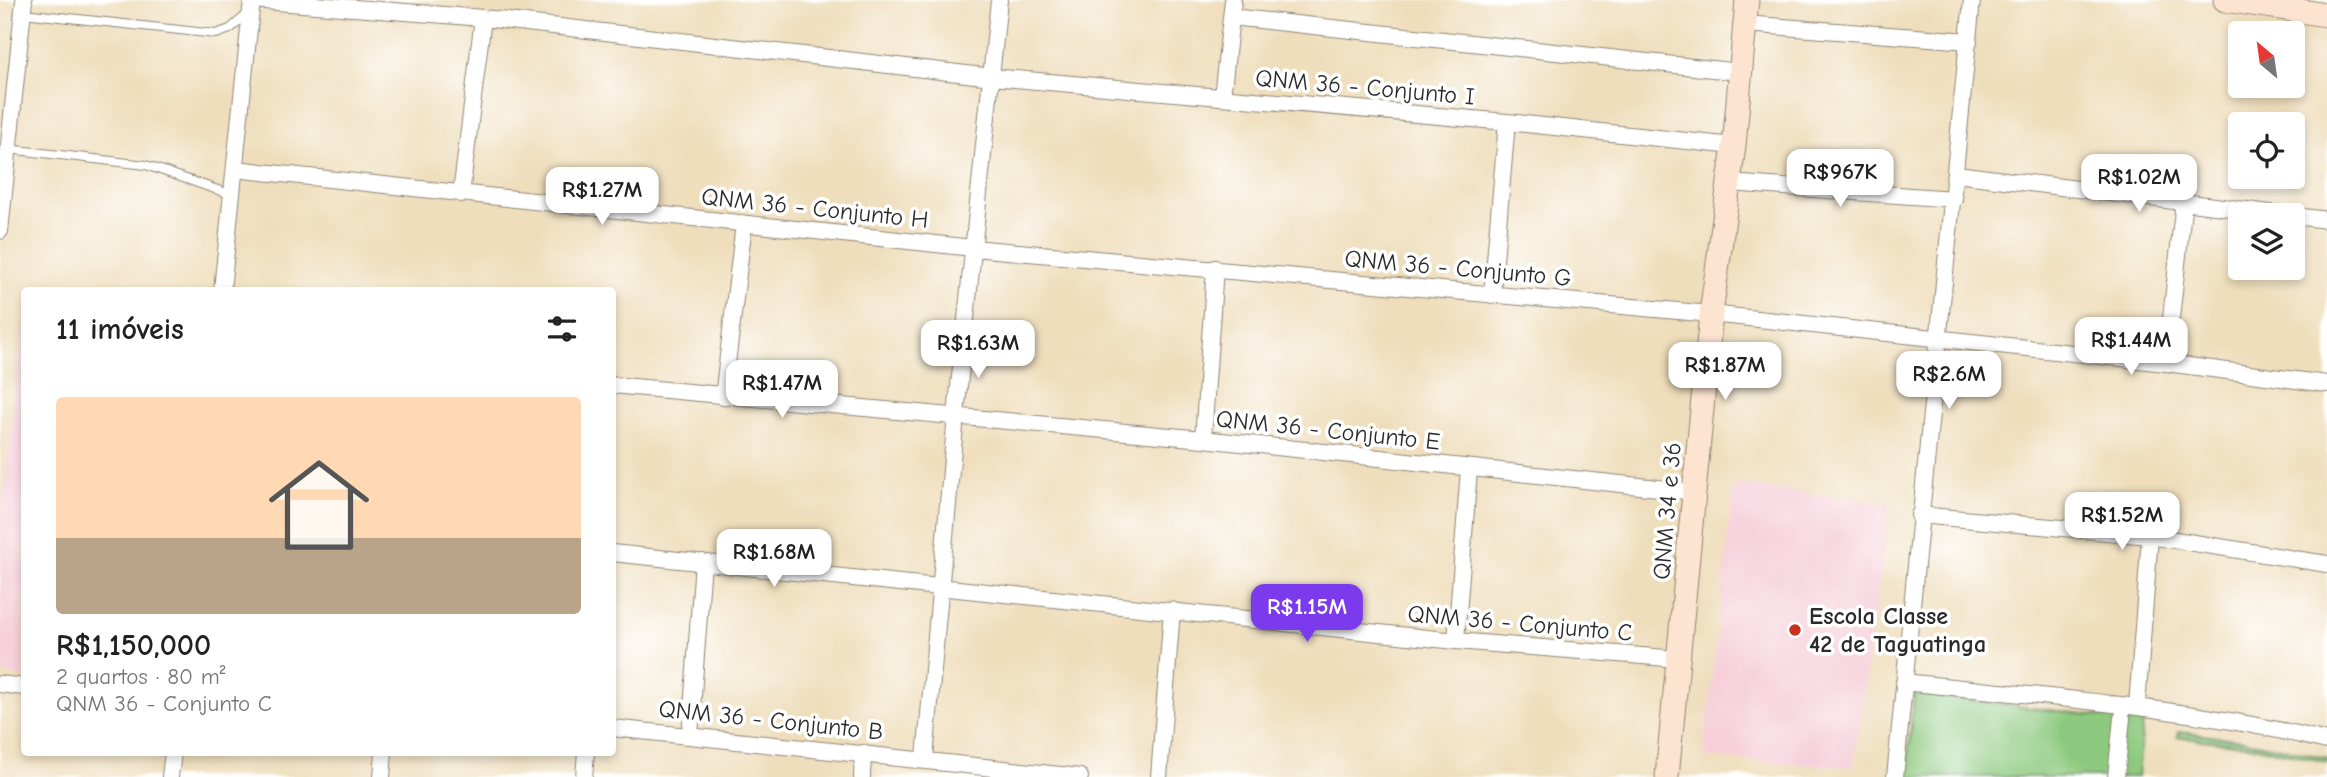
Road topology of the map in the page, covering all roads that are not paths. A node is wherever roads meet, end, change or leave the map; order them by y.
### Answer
1 (999, 0) edge
2 (1233, 0) edge
3 (1747, 0) edge
4 (1972, 0) edge
5 (2225, 0) edge
6 (251, 4) edge
7 (24, 6) edge
8 (2327, 15) edge
9 (483, 18) junction
10 (1231, 18) junction
11 (1745, 24) junction
12 (1969, 41) junction
13 (1740, 72) junction
14 (992, 77) junction
15 (1222, 97) junction
16 (1507, 122) junction
17 (1734, 146) junction
18 (4, 149) edge
19 (236, 169) junction
20 (1956, 174) junction
21 (1729, 183) junction
22 (232, 194) junction
23 (461, 194) junction
24 (1954, 199) junction
25 (2184, 201) junction
26 (2327, 220) edge
27 (744, 224) junction
28 (0, 231) edge
29 (973, 248) junction
30 (1215, 268) junction
31 (222, 287) edge
32 (1492, 295) junction
33 (1711, 314) junction
34 (1939, 337) junction
35 (2166, 363) junction
36 (2327, 384) edge
37 (616, 386) edge
38 (723, 397) junction
39 (956, 415) junction
40 (1203, 439) junction
41 (1469, 469) junction
42 (1695, 492) junction
43 (1919, 515) junction
44 (2150, 536) junction
45 (616, 553) edge
46 (703, 562) junction
47 (2327, 564) edge
48 (939, 589) junction
49 (1172, 610) junction
50 (1456, 641) junction
51 (1679, 659) junction
52 (1904, 682) junction
53 (0, 684) edge
54 (21, 687) edge
55 (2137, 706) junction
56 (2122, 718) dead end
57 (616, 727) edge
58 (690, 735) junction
59 (2327, 741) edge
60 (863, 753) junction
61 (173, 756) edge
62 (384, 756) edge
63 (586, 756) edge
64 (925, 758) junction
65 (170, 777) edge
66 (382, 777) edge
67 (584, 777) edge
68 (862, 777) edge
69 (1080, 777) edge
70 (1159, 777) edge
71 (1667, 777) edge
72 (1895, 777) edge
73 (2116, 777) edge

1 - 14 street
2 - 10 street
3 - 11 street, QNM 34 e 36
4 - 12 street
5 - 8 street
6 - 7 lane
6 - 9 street, QNM 36 - Conjunto I
6 - 19 street
7 - 18 street
9 - 14 street, QNM 36 - Conjunto I
9 - 23 street
10 - 13 street
10 - 15 street
11 - 12 street
11 - 13 street, QNM 34 e 36
12 - 20 street
13 - 17 street, QNM 34 e 36
14 - 15 street, QNM 36 - Conjunto I
14 - 29 street
15 - 16 street, QNM 36 - Conjunto I
16 - 17 street, QNM 36 - Conjunto I
16 - 32 street
17 - 21 street, QNM 34 e 36
18 - 22 lane
18 - 28 street
19 - 22 street
19 - 23 street, QNM 36 - Conjunto H
20 - 24 street
20 - 25 street
21 - 24 street
21 - 33 street, QNM 34 e 36
22 - 31 street
23 - 27 street, QNM 36 - Conjunto H
24 - 34 street
25 - 26 street
25 - 35 street
27 - 29 street, QNM 36 - Conjunto H
27 - 38 street
29 - 30 street, QNM 36 - Conjunto G
29 - 39 street
30 - 32 street, QNM 36 - Conjunto G
30 - 40 street
32 - 33 street, QNM 36 - Conjunto G
33 - 34 street, QNM 36 - Conjunto G
33 - 42 street, QNM 34 e 36
34 - 35 street, QNM 36 - Conjunto G
34 - 43 street
35 - 36 street, QNM 36 - Conjunto G
37 - 38 street, QNM 36 - Conjunto E
38 - 39 street, QNM 36 - Conjunto E
39 - 40 street, QNM 36 - Conjunto E
39 - 48 street
40 - 41 street, QNM 36 - Conjunto E
41 - 42 street, QNM 36 - Conjunto E
41 - 50 street
42 - 51 street, QNM 34 e 36
43 - 44 street
43 - 52 street
44 - 47 street
44 - 55 street
45 - 46 street, QNM 36 - Conjunto C
46 - 48 street, QNM 36 - Conjunto C
46 - 58 street
48 - 49 street, QNM 36 - Conjunto C
48 - 64 street
49 - 50 street, QNM 36 - Conjunto C
49 - 70 street
50 - 51 street, QNM 36 - Conjunto C
51 - 71 street, QNM 34 e 36
52 - 55 street
52 - 72 street
53 - 54 street
55 - 59 street
56 - 73 street
57 - 58 street, QNM 36 - Conjunto B
58 - 60 street, QNM 36 - Conjunto B
60 - 64 street, QNM 36 - Conjunto B
60 - 68 street
61 - 65 street
62 - 66 street
63 - 67 street
64 - 69 street, QNM 36 - Conjunto B

